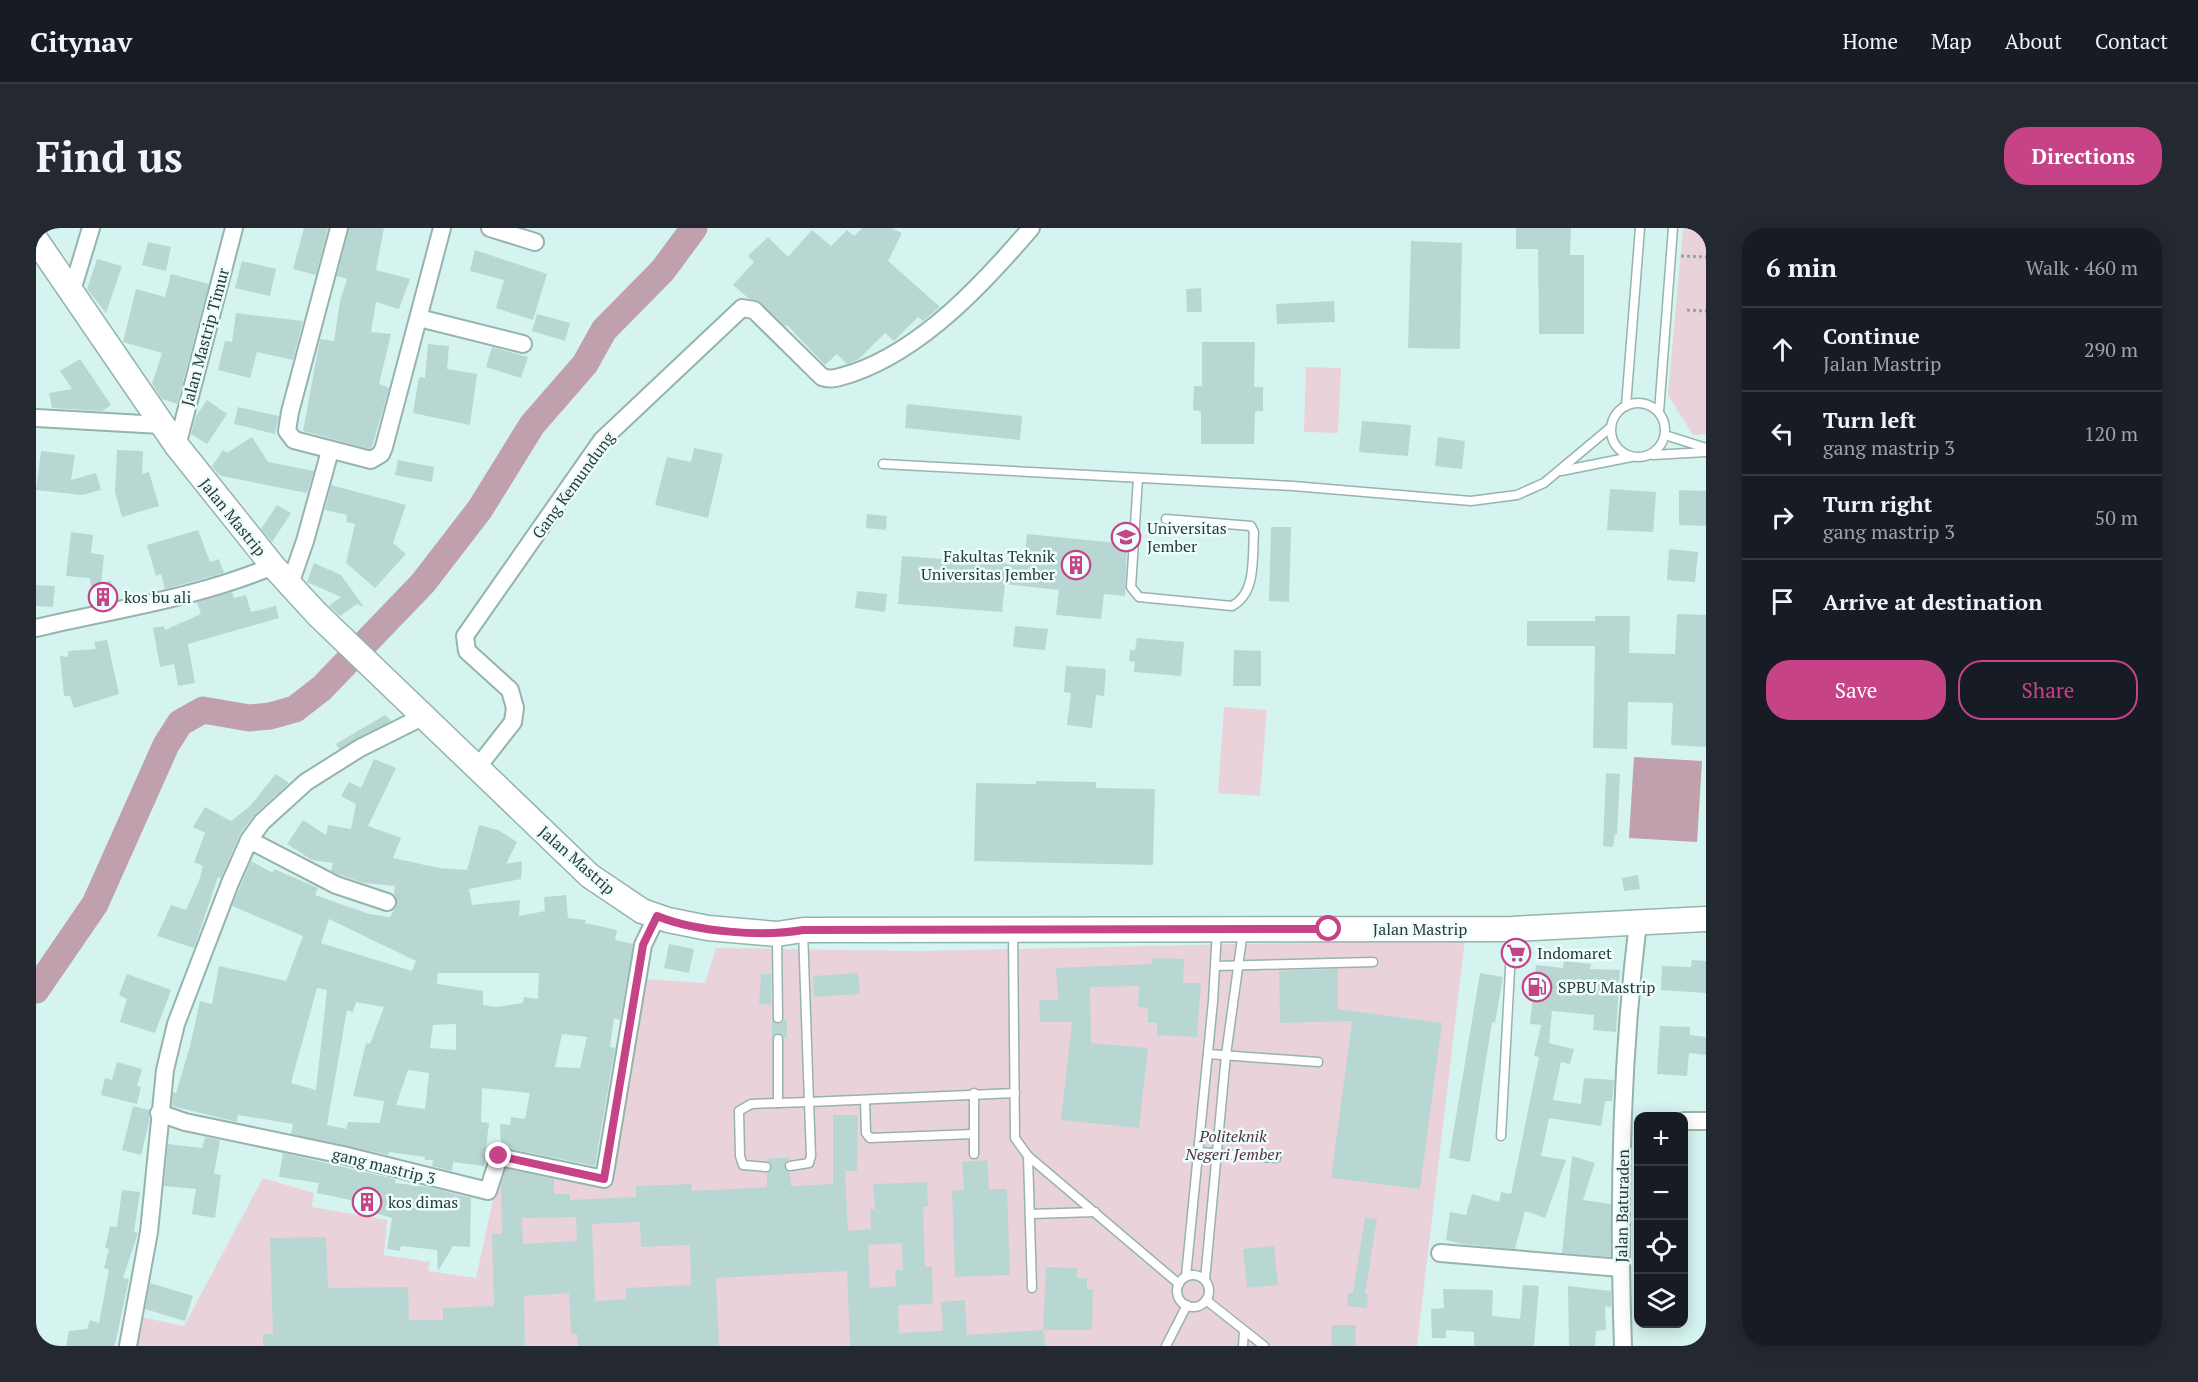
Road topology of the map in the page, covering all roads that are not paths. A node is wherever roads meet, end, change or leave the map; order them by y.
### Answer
1 (91, 228) edge
2 (234, 228) edge
3 (339, 228) edge
4 (442, 228) edge
5 (490, 228) edge
6 (1031, 228) edge
7 (1641, 228) edge
8 (1673, 228) edge
9 (36, 240) edge
10 (535, 242) dead end
11 (71, 294) junction
12 (418, 318) junction
13 (523, 344) dead end
14 (1626, 406) junction
15 (1659, 412) junction
16 (36, 418) edge
17 (161, 425) junction
18 (1611, 427) junction
19 (1665, 435) junction
20 (177, 446) junction
21 (1706, 450) edge
22 (330, 451) junction
23 (1651, 455) junction
24 (1631, 457) junction
25 (883, 464) dead end
26 (1557, 472) junction
27 (1138, 478) junction
28 (1166, 519) dead end
29 (273, 566) junction
30 (290, 584) junction
31 (36, 628) edge
32 (424, 716) junction
33 (482, 762) junction
34 (249, 840) junction
35 (387, 902) dead end
36 (657, 916) junction
37 (1706, 919) edge
38 (1638, 922) junction
39 (1512, 929) junction
40 (803, 930) junction
41 (1217, 930) junction
42 (1243, 930) junction
43 (1012, 932) junction
44 (777, 934) junction
45 (1372, 962) dead end
46 (1216, 966) junction
47 (1239, 967) junction
48 (778, 1018) dead end
49 (778, 1039) dead end
50 (1208, 1054) junction
51 (1226, 1055) junction
52 (1318, 1062) dead end
53 (1015, 1093) junction
54 (974, 1094) junction
55 (865, 1100) junction
56 (809, 1102) junction
57 (778, 1103) junction
58 (159, 1113) junction
59 (1688, 1121) edge
60 (1706, 1121) edge
61 (1631, 1122) edge
62 (974, 1134) junction
63 (1501, 1136) dead end
64 (1198, 1152) junction
65 (1218, 1153) junction
66 (974, 1154) dead end
67 (1028, 1156) junction
68 (1276, 1158) dead end
69 (790, 1166) dead end
70 (766, 1167) dead end
71 (1095, 1212) junction
72 (1030, 1214) junction
73 (1440, 1253) dead end
74 (1621, 1268) junction
75 (1186, 1276) junction
76 (1205, 1280) junction
77 (1179, 1284) junction
78 (1032, 1288) dead end
79 (1206, 1300) junction
80 (1187, 1305) junction
81 (1244, 1331) junction
82 (1174, 1335) junction
83 (128, 1346) edge
84 (1167, 1346) edge
85 (1176, 1346) edge
86 (1243, 1346) edge
87 (1264, 1346) edge
88 (1623, 1346) edge

1 - 11 street
2 - 20 street, Jalan Mastrip Timur
3 - 22 street
4 - 12 street
5 - 10 street
6 - 33 street, Gang Kemundung
7 - 14 lane
8 - 15 lane
9 - 11 main road, Jalan Mastrip
11 - 17 main road, Jalan Mastrip
12 - 13 street
12 - 22 street
14 - 15 lane
14 - 18 lane
15 - 19 lane
16 - 17 street
17 - 20 main road, Jalan Mastrip
18 - 24 lane
18 - 26 lane
19 - 21 lane
19 - 23 lane
20 - 29 main road, Jalan Mastrip
21 - 23 lane
22 - 30 street
23 - 24 lane
24 - 26 lane
25 - 27 lane
26 - 27 lane
27 - 28 lane
29 - 30 main road, Jalan Mastrip
29 - 31 street
30 - 32 main road, Jalan Mastrip
32 - 33 main road, Jalan Mastrip
32 - 34 street
33 - 36 main road, Jalan Mastrip
34 - 35 street
34 - 58 street
36 - 44 main road, Jalan Mastrip
36 - 58 street, gang mastrip 3
37 - 38 main road, Jalan Mastrip
38 - 39 main road, Jalan Mastrip
38 - 61 street, Jalan Baturaden
39 - 42 main road, Jalan Mastrip
39 - 63 lane
40 - 43 main road, Jalan Mastrip
40 - 44 main road, Jalan Mastrip
40 - 56 lane
41 - 42 main road, Jalan Mastrip
41 - 43 main road, Jalan Mastrip
41 - 46 lane
42 - 47 lane
43 - 53 lane
44 - 48 lane
45 - 47 lane
46 - 47 lane
46 - 50 lane
47 - 51 lane
49 - 57 lane
50 - 51 lane
50 - 64 lane
51 - 52 lane
51 - 65 lane
53 - 54 lane
53 - 67 lane
54 - 55 lane
54 - 62 lane
55 - 56 lane
55 - 62 lane
56 - 57 lane
56 - 69 lane
57 - 70 lane
58 - 83 street
59 - 60 street
61 - 74 street, Jalan Baturaden
62 - 66 lane
64 - 65 lane
64 - 75 lane
65 - 68 lane
65 - 76 lane
67 - 71 lane
67 - 72 lane
71 - 72 lane
71 - 77 lane
72 - 78 lane
73 - 74 street
74 - 88 street, Jalan Baturaden
75 - 76 lane
75 - 77 lane
76 - 79 lane
77 - 80 lane
79 - 80 lane
79 - 81 lane
80 - 82 lane
81 - 86 lane
81 - 87 lane
82 - 84 lane
82 - 85 lane

